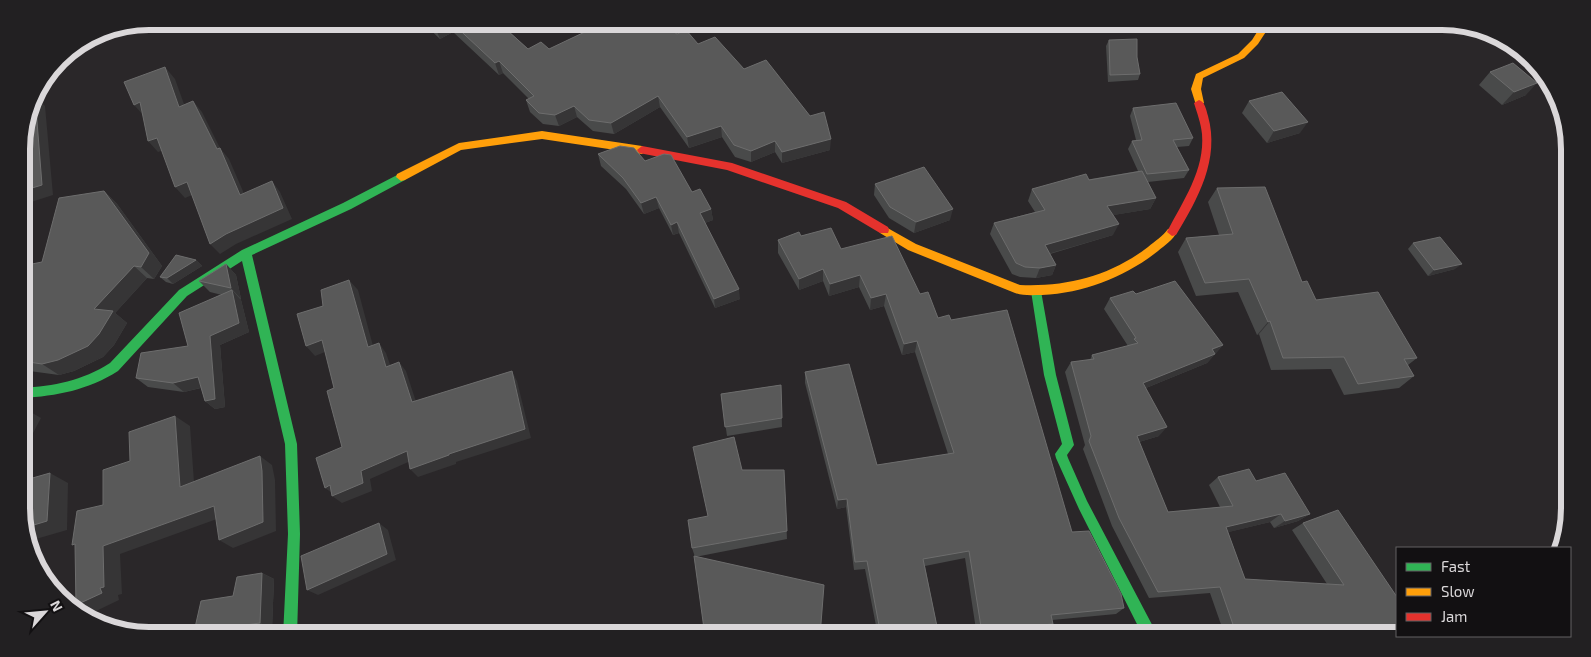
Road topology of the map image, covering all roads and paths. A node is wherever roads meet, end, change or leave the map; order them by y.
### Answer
1 (1262, 30) edge
2 (246, 253) junction
3 (1036, 291) junction
4 (30, 392) edge
5 (290, 627) edge
6 (1146, 627) edge

1 - 3 street
2 - 3 street
2 - 4 street
2 - 5 street
3 - 6 street

